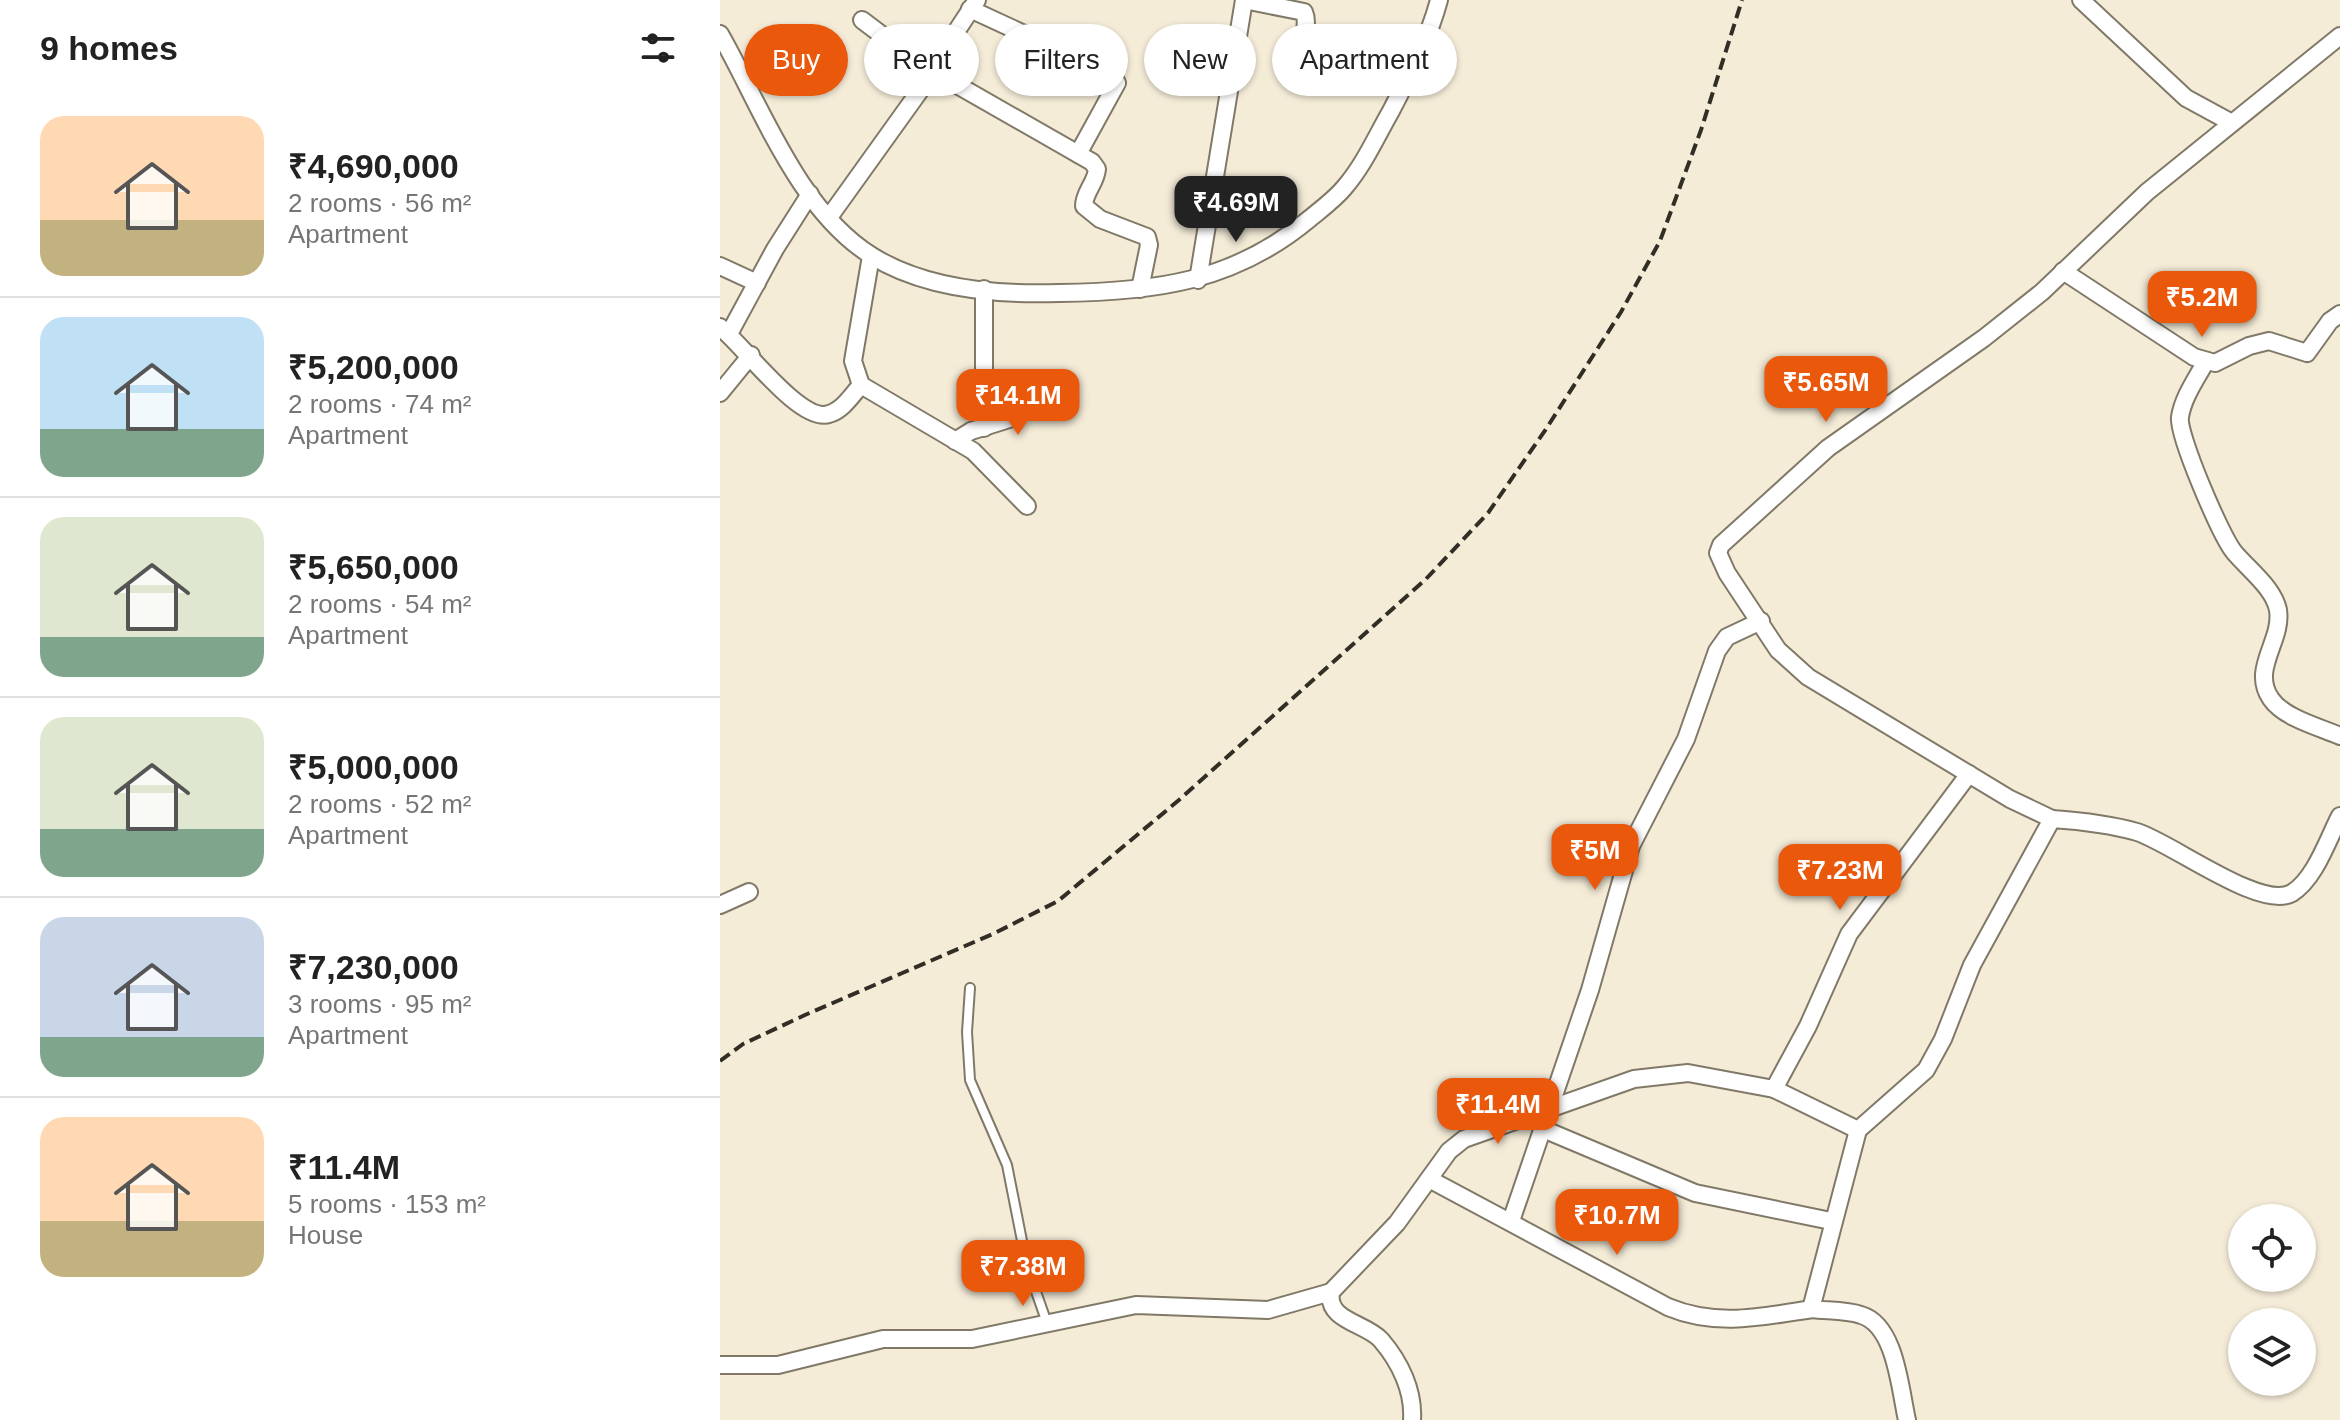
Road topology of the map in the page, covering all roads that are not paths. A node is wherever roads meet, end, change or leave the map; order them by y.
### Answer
1 (1244, 0) edge
2 (1439, 0) edge
3 (2081, 0) edge
4 (974, 4) edge
5 (862, 20) dead end
6 (868, 24) edge
7 (962, 24) edge
8 (1307, 24) edge
9 (1430, 24) edge
10 (2340, 36) edge
11 (721, 38) edge
12 (916, 96) edge
13 (972, 96) edge
14 (1399, 96) edge
15 (2232, 123) junction
16 (1078, 154) junction
17 (810, 194) junction
18 (830, 216) junction
19 (871, 256) junction
20 (720, 266) edge
21 (2063, 271) junction
22 (1198, 280) junction
23 (757, 283) junction
24 (984, 289) junction
25 (1140, 289) junction
26 (2340, 314) edge
27 (724, 331) edge
28 (751, 355) junction
29 (2206, 361) junction
30 (1042, 384) dead end
31 (861, 385) junction
32 (720, 393) edge
33 (984, 428) junction
34 (955, 441) junction
35 (1027, 506) dead end
36 (1761, 621) junction
37 (2340, 736) edge
38 (1969, 774) junction
39 (2340, 816) edge
40 (2052, 819) junction
41 (749, 892) dead end
42 (720, 905) edge
43 (970, 988) dead end
44 (1774, 1089) junction
45 (1551, 1106) junction
46 (1543, 1129) junction
47 (1858, 1130) junction
48 (1429, 1179) junction
49 (1511, 1221) junction
50 (1831, 1221) junction
51 (1331, 1292) junction
52 (1812, 1309) junction
53 (1047, 1324) junction
54 (720, 1365) edge
55 (1412, 1420) edge
56 (1907, 1420) edge

1 - 8 street
1 - 22 street
2 - 9 street
3 - 15 street
4 - 7 street
4 - 16 street
5 - 6 street
10 - 15 street
11 - 17 street
12 - 18 street
13 - 16 street
14 - 22 street
15 - 21 street
16 - 25 street
17 - 18 street
17 - 23 street
18 - 19 street
19 - 24 street
19 - 31 street
20 - 23 street
21 - 29 street
21 - 36 street
22 - 25 street
23 - 27 street
24 - 25 street
24 - 33 street
26 - 29 street
27 - 28 street
28 - 31 street
28 - 32 street
29 - 37 street
30 - 33 street
31 - 34 street
33 - 34 street
34 - 35 street
36 - 38 street
36 - 45 street
38 - 40 street
38 - 44 street
39 - 40 street
40 - 47 street
41 - 42 street
43 - 53 lane
44 - 45 street
44 - 47 street
45 - 46 street
45 - 48 street
46 - 49 street
46 - 50 street
47 - 50 street
48 - 49 street
48 - 51 street
49 - 52 street
50 - 52 street
51 - 53 street
51 - 55 street
52 - 56 street
53 - 54 street

